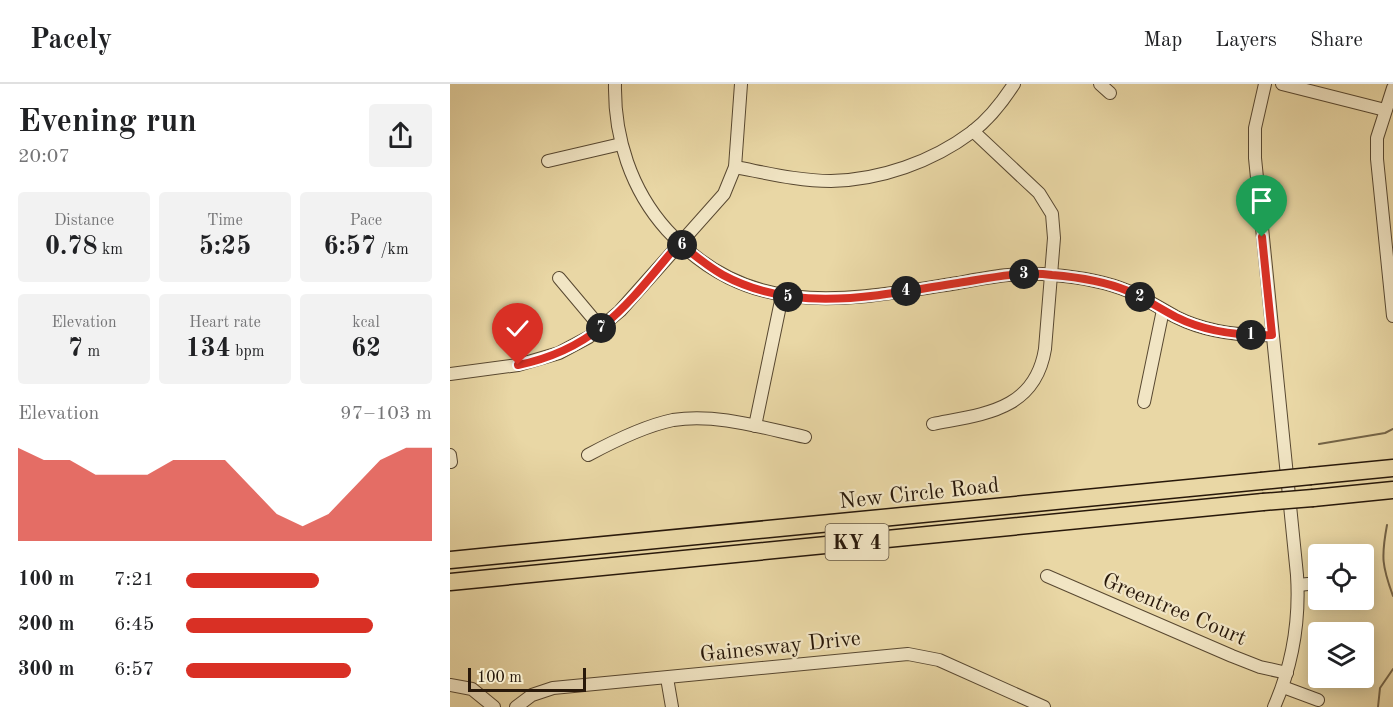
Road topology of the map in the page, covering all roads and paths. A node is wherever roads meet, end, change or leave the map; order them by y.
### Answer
1 (615, 84) edge
2 (741, 84) edge
3 (1014, 84) edge
4 (1100, 84) edge
5 (1265, 84) edge
6 (1282, 84) edge
7 (1393, 88) edge
8 (1110, 93) dead end
9 (1385, 110) junction
10 (973, 131) junction
11 (621, 144) junction
12 (548, 161) dead end
13 (735, 166) junction
14 (679, 243) junction
15 (1051, 274) junction
16 (559, 278) dead end
17 (782, 296) junction
18 (1163, 310) junction
19 (1393, 316) edge
20 (601, 328) junction
21 (1272, 335) junction
22 (450, 374) edge
23 (1144, 402) dead end
24 (933, 424) dead end
25 (755, 426) junction
26 (806, 437) dead end
27 (450, 455) edge
28 (588, 455) dead end
29 (451, 462) edge
30 (1393, 468) edge
31 (1393, 490) edge
32 (450, 560) edge
33 (1047, 576) dead end
34 (450, 583) edge
35 (1308, 584) edge
36 (1298, 585) junction
37 (1287, 673) junction
38 (667, 678) junction
39 (450, 686) edge
40 (1283, 687) junction
41 (1318, 700) dead end
42 (1019, 702) edge
43 (494, 707) edge
44 (516, 707) edge
45 (672, 707) edge
46 (1044, 707) edge
47 (1274, 707) edge

1 - 11 street
2 - 13 street
3 - 10 street
4 - 8 street
5 - 21 street
6 - 9 street
7 - 9 street
9 - 19 street
10 - 13 street
10 - 15 street
11 - 12 street
11 - 14 street
13 - 14 street
14 - 17 street
14 - 20 street
15 - 17 street
15 - 18 street
15 - 24 street
16 - 20 street
17 - 25 street
18 - 21 street
18 - 23 street
20 - 22 street
21 - 36 street
25 - 26 street
25 - 28 street
27 - 29 street
30 - 32 highway, New Circle Road / KY 4, bridge
31 - 34 highway, New Circle Road / KY 4, bridge
33 - 37 street, Greentree Court
35 - 36 street
36 - 37 street
37 - 40 street
38 - 42 street, Gainesway Drive
38 - 44 street, Gainesway Drive
38 - 45 street
39 - 43 street
40 - 41 street
40 - 47 street
42 - 46 street, Gainesway Drive

